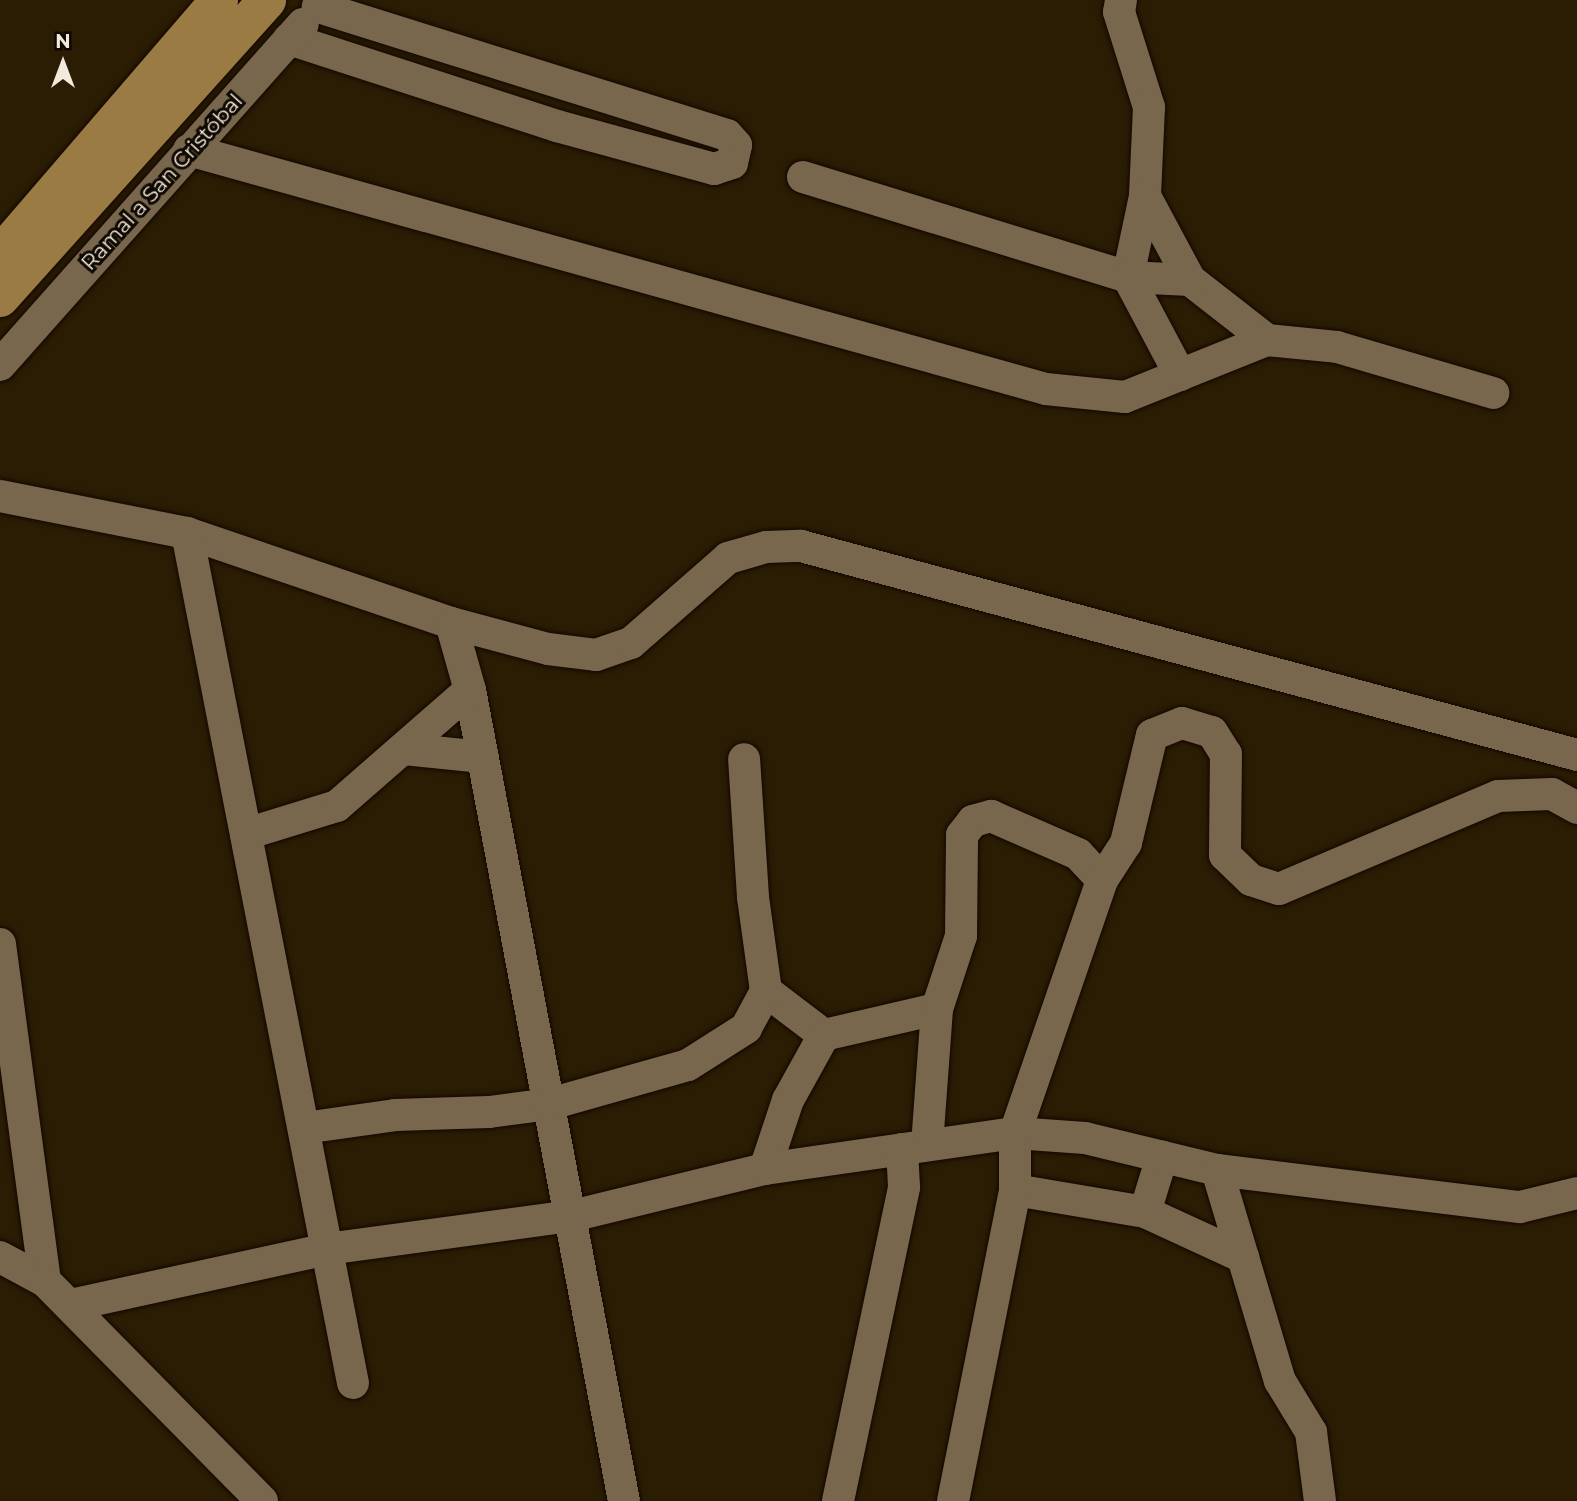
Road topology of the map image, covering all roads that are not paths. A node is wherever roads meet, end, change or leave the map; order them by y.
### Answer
1 (219, 0) edge
2 (267, 0) edge
3 (1121, 0) edge
4 (322, 3) edge
5 (289, 39) junction
6 (189, 150) junction
7 (803, 177) dead end
8 (1145, 196) junction
9 (0, 255) edge
10 (1128, 277) junction
11 (1190, 280) junction
12 (0, 298) edge
13 (1267, 340) junction
14 (0, 365) edge
15 (1180, 375) junction
16 (1493, 393) dead end
17 (0, 496) edge
18 (187, 533) junction
19 (451, 623) junction
20 (470, 690) junction
21 (404, 748) junction
22 (1577, 755) edge
23 (483, 757) junction
24 (744, 759) dead end
25 (1577, 807) edge
26 (246, 834) junction
27 (1102, 880) junction
28 (0, 944) edge
29 (766, 991) junction
30 (937, 1009) junction
31 (824, 1035) junction
32 (550, 1104) junction
33 (303, 1128) junction
34 (1015, 1133) junction
35 (915, 1147) junction
36 (1162, 1157) junction
37 (765, 1169) junction
38 (1217, 1170) junction
39 (1014, 1191) junction
40 (1577, 1193) edge
41 (1145, 1212) junction
42 (572, 1216) junction
43 (327, 1249) junction
44 (0, 1257) edge
45 (1243, 1257) junction
46 (45, 1281) junction
47 (71, 1305) junction
48 (353, 1383) dead end
49 (262, 1501) edge
50 (624, 1501) edge
51 (838, 1501) edge
52 (953, 1501) edge
53 (1320, 1501) edge

1 - 9 main road
2 - 12 main road
3 - 8 street
4 - 5 street, Ramal a San Cristóbal
4 - 5 street
5 - 6 street, Ramal a San Cristóbal
6 - 14 street, Ramal a San Cristóbal
6 - 15 street
7 - 10 street
8 - 10 street
8 - 11 street
10 - 11 street
10 - 15 street
11 - 13 street
13 - 15 street
13 - 16 street
17 - 18 street
18 - 19 street
18 - 26 street
19 - 20 street
19 - 22 street
20 - 21 street
20 - 23 street
21 - 23 street
21 - 26 street
23 - 32 street
24 - 29 street
25 - 27 street
26 - 33 street
27 - 30 street
27 - 34 street
28 - 46 street
29 - 31 street
29 - 32 street
30 - 31 street
30 - 35 street
31 - 37 street
32 - 33 street
32 - 42 street
33 - 43 street
34 - 35 street
34 - 36 street
34 - 39 street
35 - 37 street
35 - 51 street
36 - 38 street
36 - 41 street
37 - 42 street
38 - 40 street
38 - 45 street
39 - 41 street
39 - 52 street
41 - 45 street
42 - 43 street
42 - 50 street
43 - 47 street
43 - 48 street
44 - 46 street
45 - 53 street
46 - 47 street
47 - 49 street

